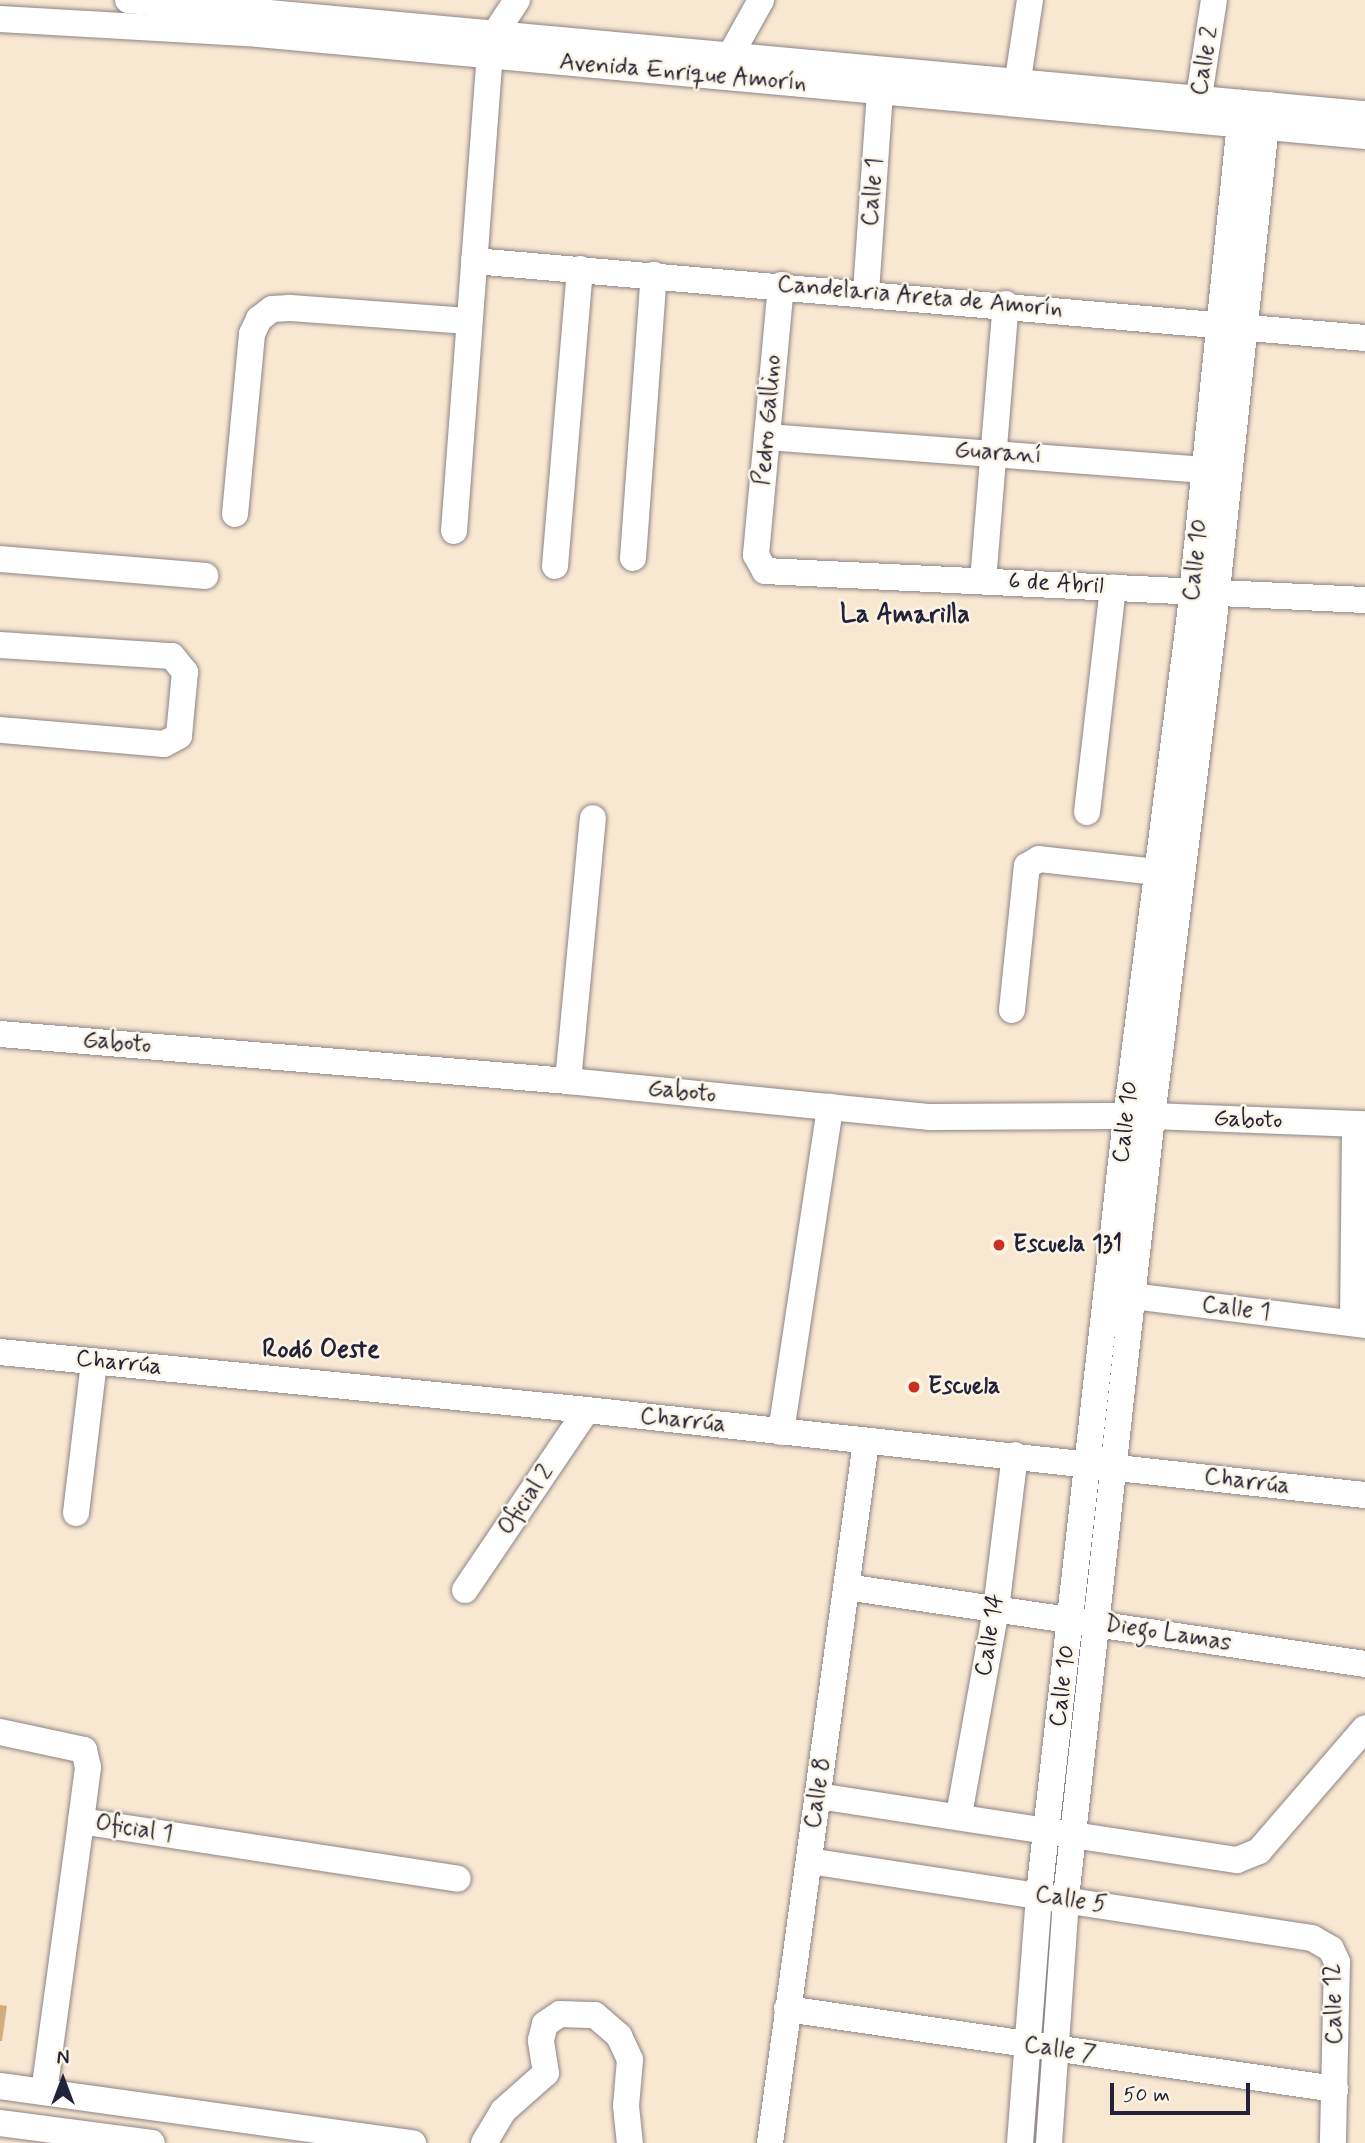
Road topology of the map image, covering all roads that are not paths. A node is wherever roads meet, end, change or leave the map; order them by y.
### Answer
1 (128, 0) edge
2 (517, 0) edge
3 (761, 0) edge
4 (1030, 0) edge
5 (1214, 0) edge
6 (263, 15) edge
7 (0, 19) edge
8 (492, 45) junction
9 (730, 66) junction
10 (880, 81) junction
11 (1016, 94) junction
12 (1197, 110) junction
13 (1365, 114) edge
14 (1254, 115) junction
15 (1365, 136) edge
16 (474, 261) junction
17 (580, 269) junction
18 (654, 275) junction
19 (781, 285) junction
20 (866, 292) junction
21 (1006, 304) junction
22 (470, 321) junction
23 (1233, 325) junction
24 (1365, 338) edge
25 (767, 437) junction
26 (993, 452) junction
27 (1217, 471) junction
28 (235, 514) dead end
29 (454, 531) dead end
30 (756, 555) joint
31 (633, 558) dead end
32 (0, 559) edge
33 (555, 566) dead end
34 (205, 576) dead end
35 (983, 581) junction
36 (1113, 587) junction
37 (1205, 592) junction
38 (1365, 600) edge
39 (0, 645) edge
40 (0, 730) edge
41 (1087, 812) dead end
42 (593, 818) dead end
43 (1157, 872) junction
44 (1012, 1010) dead end
45 (0, 1034) edge
46 (568, 1081) junction
47 (830, 1107) junction
48 (1139, 1117) junction
49 (1360, 1124) edge
50 (1120, 1295) junction
51 (1359, 1324) edge
52 (0, 1352) edge
53 (94, 1361) junction
54 (587, 1410) junction
55 (780, 1432) junction
56 (866, 1442) junction
57 (1016, 1455) junction
58 (1089, 1463) junction
59 (1115, 1466) junction
60 (1365, 1495) edge
61 (76, 1513) dead end
62 (846, 1587) junction
63 (466, 1590) dead end
64 (996, 1609) junction
65 (1071, 1621) junction
66 (1098, 1623) junction
67 (1365, 1664) edge
68 (1365, 1728) edge
69 (0, 1732) edge
70 (818, 1796) junction
71 (959, 1815) junction
72 (81, 1821) junction
73 (1046, 1829) junction
74 (1073, 1833) junction
75 (809, 1861) junction
76 (458, 1879) dead end
77 (1039, 1894) junction
78 (1066, 1898) junction
79 (1331, 1949) joint
80 (787, 2009) junction
81 (1025, 2045) junction
82 (1053, 2049) junction
83 (0, 2086) edge
84 (1335, 2089) junction
85 (44, 2092) junction
86 (0, 2123) edge
87 (313, 2136) edge
88 (152, 2143) edge
89 (413, 2143) edge
90 (484, 2143) edge
91 (630, 2143) edge
92 (770, 2143) edge
93 (1020, 2143) edge
94 (1049, 2143) edge
95 (1333, 2143) edge

1 - 6 street, Avenida Enrique Amorín
2 - 8 street
3 - 9 street
4 - 11 street
5 - 12 street, Calle 2
6 - 7 street, Avenida Enrique Amorín
6 - 8 street, Avenida Enrique Amorín
8 - 9 street, Avenida Enrique Amorín
8 - 16 street
9 - 10 street, Avenida Enrique Amorín
10 - 11 street, Avenida Enrique Amorín
10 - 20 street, Calle 1
11 - 12 street, Avenida Enrique Amorín
12 - 14 street, Avenida Enrique Amorín
13 - 14 street, Avenida Enrique Amorín
14 - 15 street, Avenida Enrique Amorín
14 - 23 street, Calle 10
16 - 17 street, Candelaria Areta de Amorín
16 - 22 street
17 - 18 street, Candelaria Areta de Amorín
17 - 33 street
18 - 19 street, Candelaria Areta de Amorín
18 - 31 street
19 - 20 street, Candelaria Areta de Amorín
19 - 25 street, Pedro Gallino
20 - 21 street, Candelaria Areta de Amorín
21 - 23 street, Candelaria Areta de Amorín
21 - 26 street
22 - 28 street
22 - 29 street
23 - 24 street, Candelaria Areta de Amorín
23 - 27 street, Calle 10
25 - 26 street, Guaraní
25 - 30 street, Pedro Gallino
26 - 27 street, Guaraní
26 - 35 street
27 - 37 street, Calle 10
30 - 35 street, 6 de Abril
32 - 34 street
35 - 36 street, 6 de Abril
36 - 37 street, 6 de Abril
36 - 41 street
37 - 38 street, 6 de Abril
37 - 43 street, Calle 10
37 - 48 street, Calle 10
39 - 40 street
42 - 46 street
43 - 44 street
43 - 48 street, Calle 10
45 - 46 street, Gaboto
46 - 47 street, Gaboto
47 - 48 street, Gaboto
47 - 55 street
48 - 49 street, Gaboto
48 - 50 street, Calle 10
49 - 51 street
50 - 51 street, Calle 1
50 - 58 street, Calle 10
50 - 59 street, Calle 10
52 - 53 street, Charrúa
53 - 54 street, Charrúa
53 - 61 street
54 - 55 street, Charrúa
54 - 63 street, Oficial 2
55 - 56 street, Charrúa
56 - 57 street, Charrúa
56 - 62 street, Calle 8
57 - 58 street, Charrúa
57 - 64 street, Calle 14
58 - 59 street, Charrúa
58 - 65 street, Calle 10
59 - 60 street, Charrúa
59 - 66 street, Calle 10
62 - 64 street, Diego Lamas
62 - 70 street, Calle 8
64 - 65 street, Diego Lamas
64 - 71 street, Calle 14
65 - 66 street, Diego Lamas
65 - 73 street, Calle 10
66 - 67 street, Diego Lamas
66 - 74 street, Calle 10
68 - 74 street
69 - 72 street
70 - 71 street
70 - 75 street, Calle 8
71 - 73 street
72 - 76 street, Oficial 1
72 - 85 street, Oficial 1
73 - 74 street
73 - 77 street, Calle 10
74 - 78 street, Calle 10
75 - 77 street, Calle 5
75 - 80 street, Calle 8
77 - 78 street, Calle 5
77 - 81 street, Calle 10
78 - 79 street, Calle 5
78 - 82 street, Calle 10
79 - 84 street, Calle 12
80 - 81 street, Calle 7
80 - 92 street, Calle 8
81 - 82 street, Calle 7
81 - 93 street, Calle 10
82 - 84 street, Calle 7
82 - 94 street, Calle 10
83 - 85 street
84 - 95 street, Calle 12
85 - 87 street
86 - 88 street
87 - 89 street
90 - 91 street

